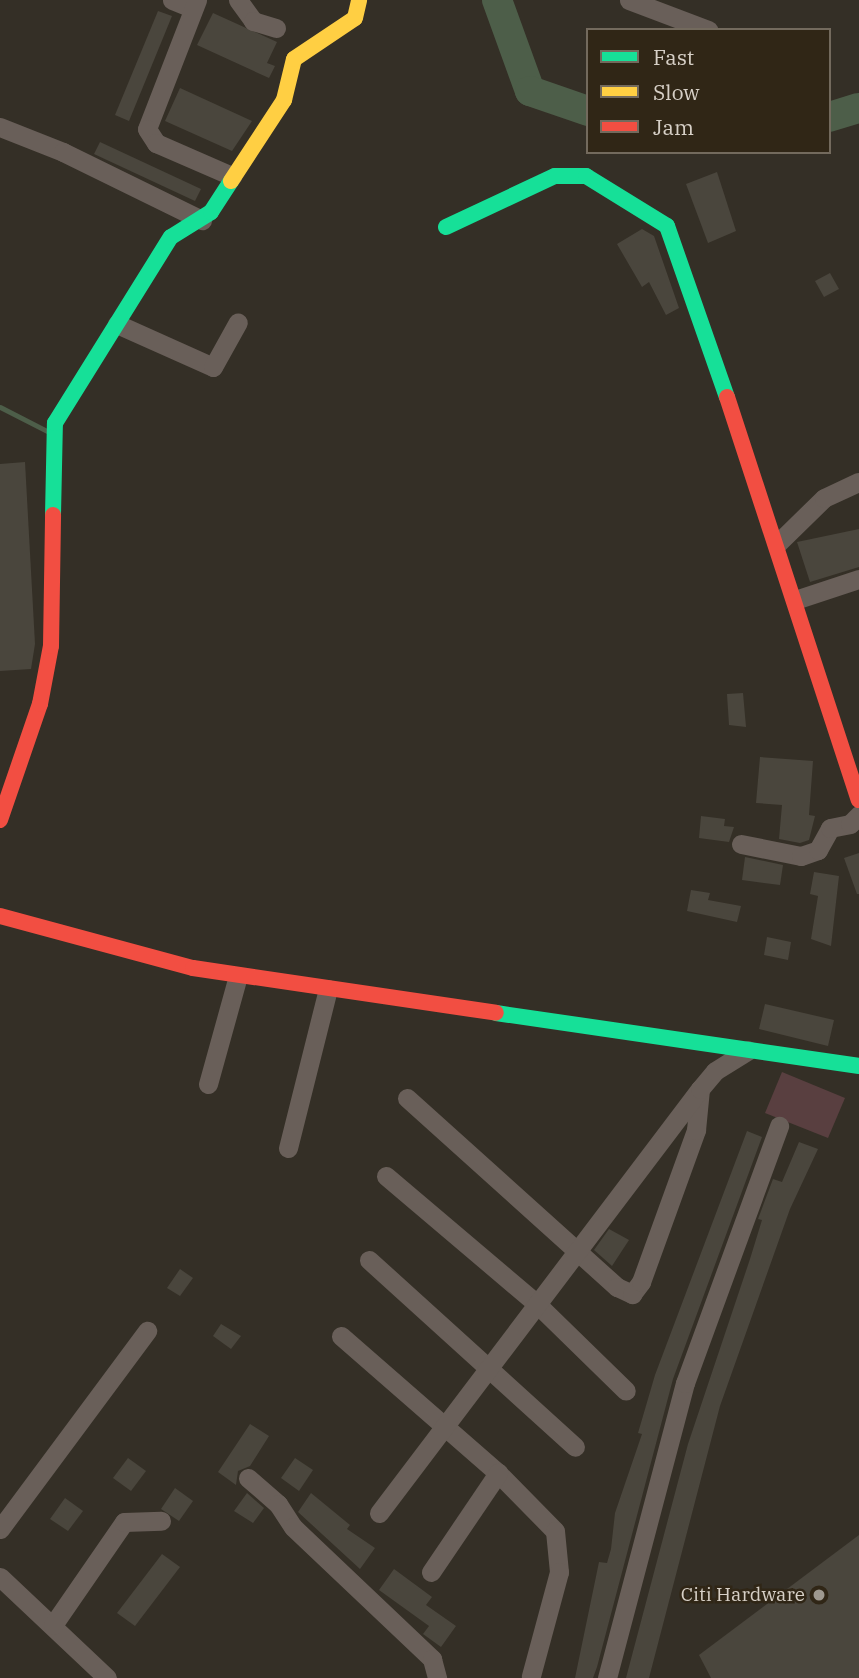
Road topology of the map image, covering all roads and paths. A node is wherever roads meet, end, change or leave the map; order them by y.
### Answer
1 (172, 0) edge
2 (238, 0) edge
3 (359, 0) edge
4 (629, 0) edge
5 (195, 4) edge
6 (276, 28) dead end
7 (703, 28) edge
8 (0, 127) edge
9 (232, 176) junction
10 (202, 220) junction
11 (446, 227) dead end
12 (238, 322) dead end
13 (117, 324) junction
14 (859, 482) edge
15 (778, 543) junction
16 (859, 579) edge
17 (795, 600) junction
18 (859, 800) edge
19 (859, 815) edge
20 (0, 820) edge
21 (741, 844) dead end
22 (0, 916) edge
23 (238, 976) junction
24 (328, 989) junction
25 (748, 1050) junction
26 (859, 1066) edge
27 (208, 1084) dead end
28 (700, 1089) junction
29 (407, 1098) dead end
30 (779, 1126) dead end
31 (288, 1148) dead end
32 (386, 1176) dead end
33 (577, 1252) junction
34 (369, 1260) dead end
35 (537, 1304) junction
36 (147, 1331) dead end
37 (341, 1336) dead end
38 (487, 1370) junction
39 (626, 1391) dead end
40 (444, 1426) junction
41 (575, 1447) dead end
42 (498, 1474) junction
43 (248, 1478) dead end
44 (379, 1513) dead end
45 (161, 1521) dead end
46 (0, 1529) edge
47 (431, 1572) dead end
48 (0, 1577) edge
49 (53, 1625) junction
50 (531, 1676) dead end
51 (107, 1678) edge
52 (437, 1678) edge
53 (607, 1678) edge

1 - 5 street
2 - 6 street
3 - 9 street
4 - 7 street
5 - 9 street
8 - 10 street
9 - 10 street
10 - 13 street
11 - 15 street
12 - 13 street
13 - 20 street
14 - 15 street
15 - 17 street
16 - 17 street
17 - 18 street
19 - 21 street
22 - 23 street
23 - 24 street
23 - 27 street
24 - 25 street
24 - 31 street
25 - 26 street
25 - 28 street
28 - 33 street
28 - 33 street
29 - 33 street
30 - 53 street
32 - 35 street
33 - 35 street
34 - 38 street
35 - 38 street
35 - 39 street
36 - 46 street
37 - 40 street
38 - 40 street
38 - 41 street
40 - 42 street
40 - 44 street
42 - 47 street
42 - 50 street
43 - 52 street
45 - 49 street
48 - 49 street
49 - 51 street

